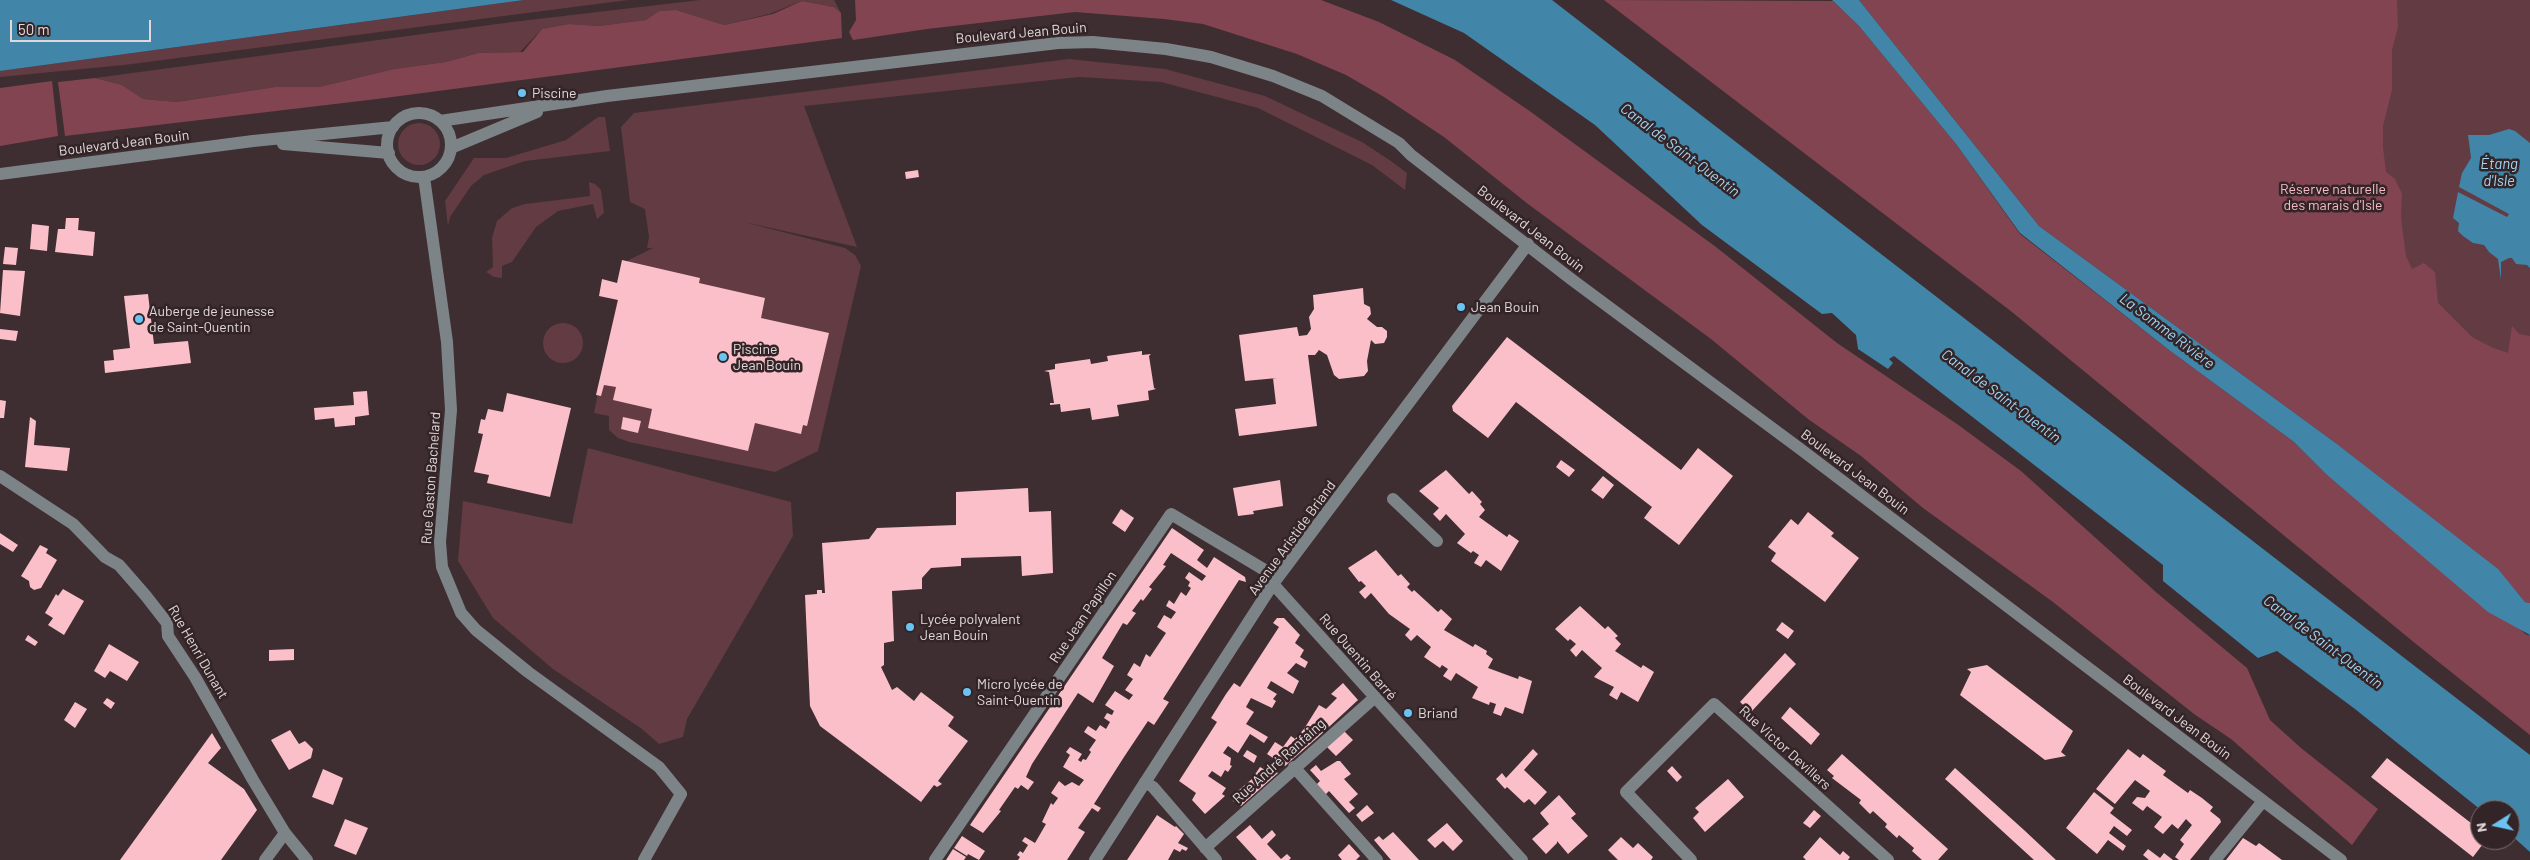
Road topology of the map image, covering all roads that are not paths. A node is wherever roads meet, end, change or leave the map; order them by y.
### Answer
1 (553, 105) junction
2 (440, 121) junction
3 (393, 127) junction
4 (253, 141) junction
5 (451, 148) junction
6 (389, 154) junction
7 (0, 174) edge
8 (424, 177) junction
9 (1528, 244) junction
10 (0, 476) edge
11 (1393, 499) dead end
12 (1171, 514) joint
13 (1437, 541) dead end
14 (1273, 584) junction
15 (1374, 698) junction
16 (1294, 767) junction
17 (1145, 782) junction
18 (2262, 801) junction
19 (285, 833) junction
20 (1206, 848) junction
21 (265, 860) edge
22 (307, 860) edge
23 (644, 860) edge
24 (935, 860) edge
25 (1095, 860) edge
26 (1216, 860) edge
27 (1376, 860) edge
28 (1522, 860) edge
29 (1691, 860) edge
30 (1888, 860) edge
31 (2215, 860) edge
32 (2341, 860) edge

1 - 2 street, Boulevard Jean Bouin
1 - 5 street, Boulevard Jean Bouin
1 - 9 street, Boulevard Jean Bouin
2 - 3 street
2 - 5 street
3 - 4 street, Boulevard Jean Bouin
3 - 6 street
4 - 6 street, Boulevard Jean Bouin
4 - 7 street, Boulevard Jean Bouin
5 - 8 street
6 - 8 street
8 - 23 street, Rue Gaston Bachelard
9 - 14 street, Avenue Aristide Briand
9 - 18 street, Boulevard Jean Bouin
10 - 19 street, Rue Henri Dunant
11 - 13 street
12 - 14 street, Rue Quentin Barré
12 - 24 street, Rue Jean Papillon
14 - 15 street, Rue Quentin Barré
14 - 17 street, Avenue Aristide Briand
15 - 16 street, Rue André Ranfaing
15 - 28 street, Rue Quentin Barré
16 - 20 street, Rue André Ranfaing
16 - 27 street
17 - 20 street
17 - 25 street, Avenue Aristide Briand
18 - 31 street
18 - 32 street, Boulevard Jean Bouin
19 - 21 street
19 - 22 street, Rue Henri Dunant
20 - 26 street
29 - 30 street, Rue Victor Devillers

